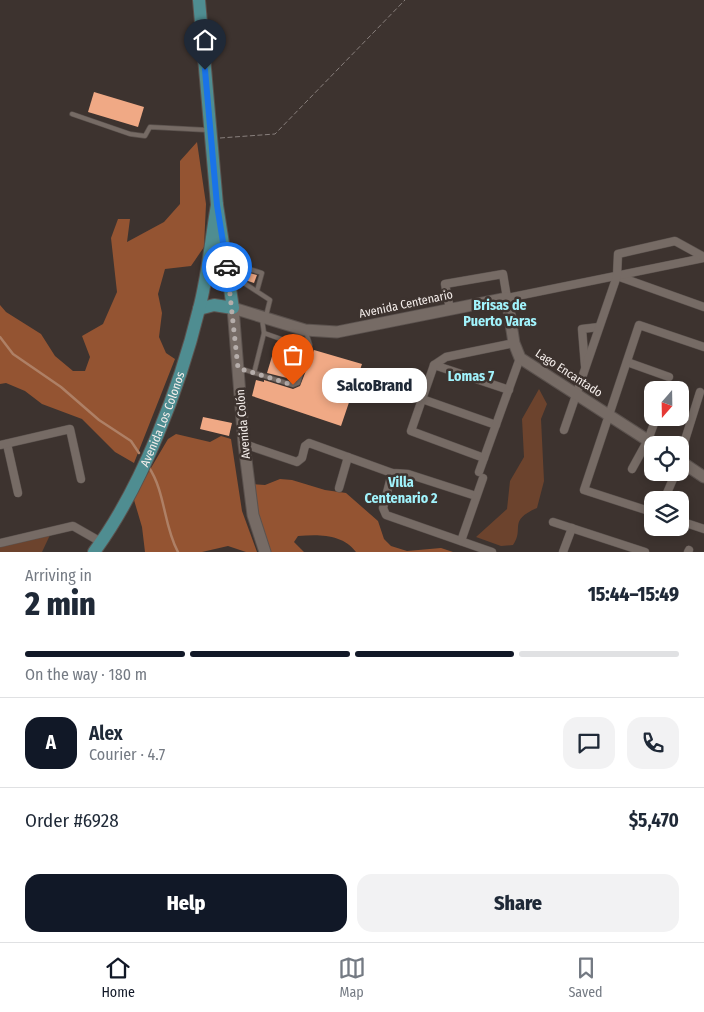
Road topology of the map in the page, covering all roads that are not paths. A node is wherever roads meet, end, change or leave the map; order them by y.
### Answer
1 (199, 0) edge
2 (72, 114) dead end
3 (211, 134) junction
4 (217, 205) junction
5 (704, 258) edge
6 (226, 262) junction
7 (618, 276) junction
8 (229, 283) junction
9 (257, 291) junction
10 (507, 298) junction
11 (702, 305) edge
12 (199, 308) junction
13 (233, 308) junction
14 (450, 309) junction
15 (264, 318) junction
16 (599, 327) junction
17 (305, 330) junction
18 (264, 333) junction
19 (514, 343) junction
20 (704, 347) edge
21 (309, 349) junction
22 (520, 358) junction
23 (627, 362) junction
24 (434, 365) junction
25 (238, 368) junction
26 (585, 370) junction
27 (254, 373) junction
28 (669, 377) dead end
29 (509, 390) junction
30 (700, 392) dead end
31 (577, 394) junction
32 (422, 399) junction
33 (609, 415) junction
34 (496, 425) junction
35 (564, 430) dead end
36 (687, 436) edge
37 (644, 438) edge
38 (244, 444) junction
39 (4, 445) edge
40 (644, 453) edge
41 (348, 457) junction
42 (484, 458) junction
43 (632, 469) dead end
44 (689, 469) edge
45 (392, 473) junction
46 (704, 477) edge
47 (81, 479) dead end
48 (339, 488) dead end
49 (18, 493) dead end
50 (476, 496) junction
51 (644, 509) edge
52 (553, 522) dead end
53 (689, 524) edge
54 (572, 528) junction
55 (704, 529) edge
56 (461, 541) junction
57 (0, 543) edge
58 (98, 547) edge
59 (265, 552) edge
60 (492, 552) edge
61 (563, 552) edge
62 (645, 552) edge

1 - 3 main road
2 - 3 lane
3 - 4 main road
4 - 6 main road, Avenida Colón
4 - 12 main road, Avenida Los Colonos
5 - 7 street, Avenida Centenario
5 - 7 street
6 - 8 main road, Avenida Colón
6 - 9 lane
7 - 10 street, Avenida Centenario
7 - 11 street
7 - 16 street
8 - 9 lane
8 - 13 main road, Avenida Colón
9 - 15 lane
10 - 14 street, Avenida Centenario
10 - 14 street
10 - 19 street, Lago Encantado
12 - 13 main road
12 - 58 main road, Avenida Los Colonos
13 - 15 street, Avenida Centenario
13 - 25 street, Avenida Colón
14 - 17 street, Avenida Centenario
15 - 17 street, Avenida Centenario
15 - 18 lane
16 - 26 street
16 - 26 street
17 - 21 lane
18 - 21 lane
18 - 27 lane
19 - 22 street, Lago Encantado
19 - 24 street
20 - 23 street
21 - 27 lane
22 - 29 street
22 - 31 street, Lago Encantado
23 - 28 street
23 - 33 street
24 - 29 street
24 - 32 street
25 - 27 lane
25 - 38 street, Avenida Colón
26 - 31 street
29 - 34 street
30 - 36 street
31 - 33 street, Lago Encantado
31 - 35 street
32 - 34 street
32 - 42 street
33 - 37 street, Lago Encantado
33 - 51 street
34 - 42 street
38 - 41 street
38 - 59 street, Avenida Colón
39 - 47 street
39 - 49 street
40 - 43 street
41 - 45 street
41 - 48 street
42 - 50 street
44 - 46 street
45 - 50 street
45 - 56 street
50 - 56 street
52 - 54 street
53 - 55 street
54 - 61 street
54 - 62 street
56 - 60 street
57 - 58 street

